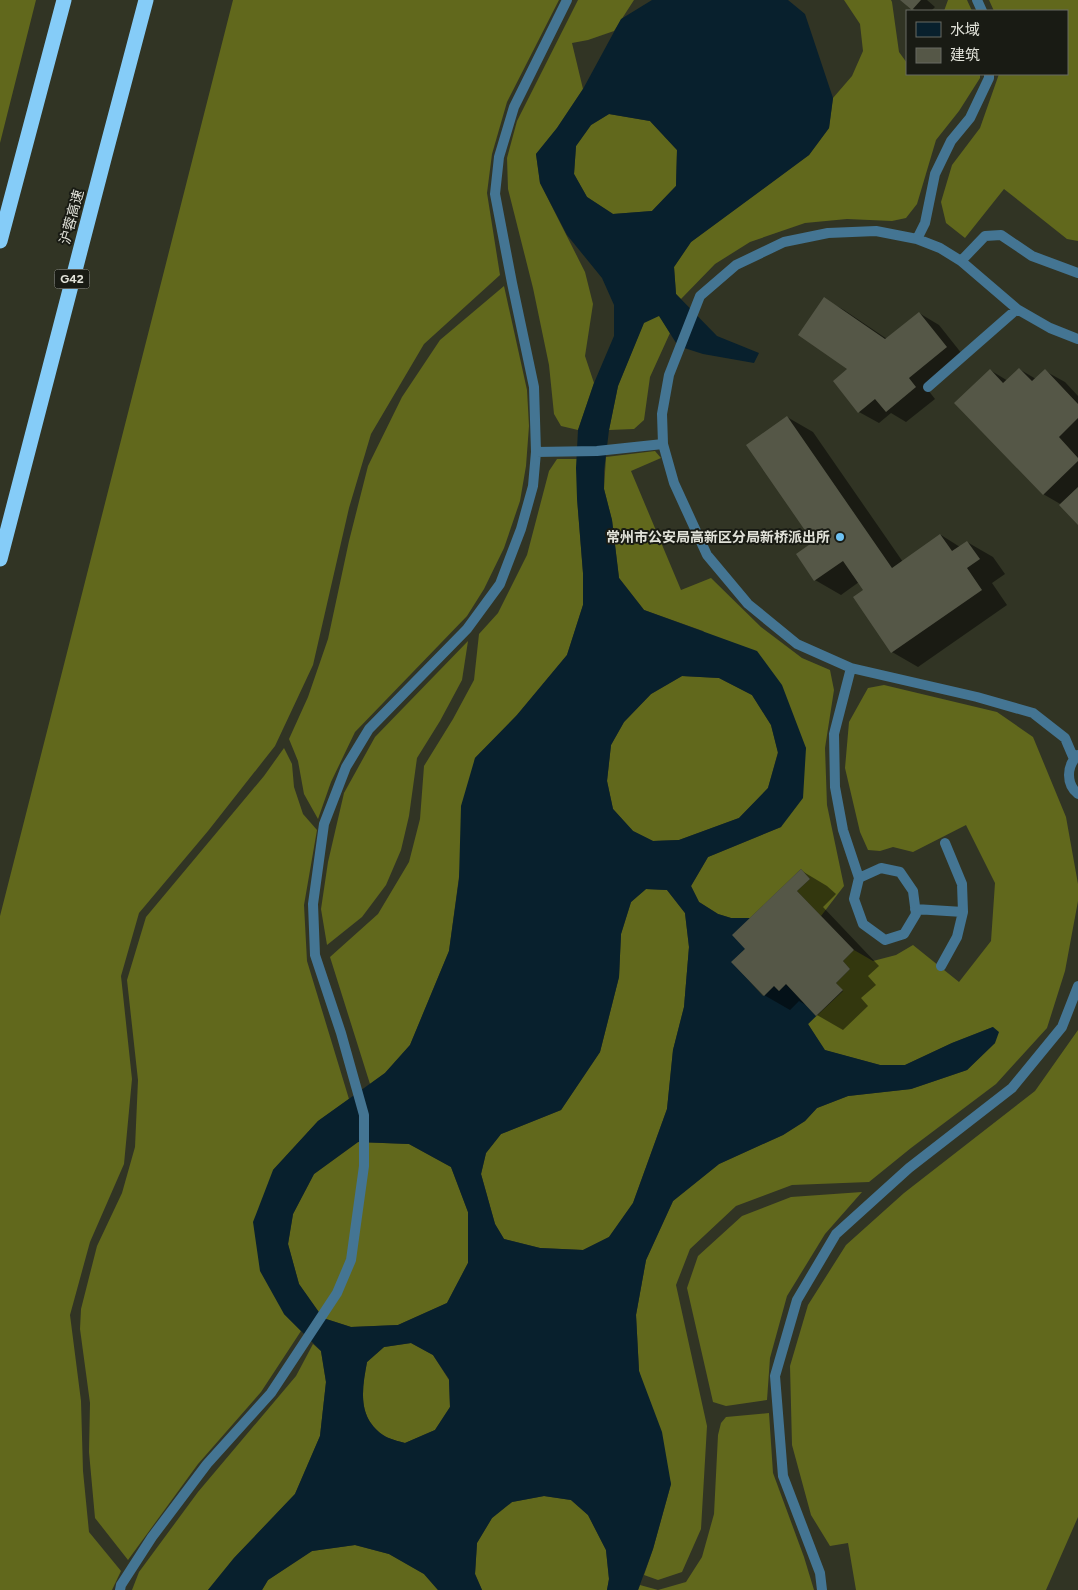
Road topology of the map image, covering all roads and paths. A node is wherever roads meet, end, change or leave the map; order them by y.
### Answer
1 (64, 0) edge
2 (146, 0) edge
3 (567, 0) edge
4 (989, 75) edge
5 (917, 239) junction
6 (0, 241) edge
7 (961, 261) junction
8 (1078, 274) edge
9 (1017, 310) junction
10 (1078, 339) edge
11 (928, 387) dead end
12 (663, 444) junction
13 (536, 452) junction
14 (0, 558) edge
15 (851, 668) junction
16 (1076, 757) edge
17 (1078, 794) edge
18 (945, 843) dead end
19 (859, 878) junction
20 (915, 909) junction
21 (963, 912) junction
22 (941, 966) dead end
23 (1078, 986) edge
24 (120, 1590) edge
25 (822, 1590) edge

1 - 6 highway
2 - 14 highway, 沪蓉高速 / G42
3 - 13 lane
4 - 5 lane
5 - 7 lane
5 - 12 lane
7 - 8 lane
7 - 9 lane
9 - 10 lane
9 - 11 lane
12 - 13 lane
12 - 15 lane
13 - 24 lane
15 - 16 lane
15 - 19 lane
16 - 17 lane
18 - 21 lane
19 - 20 lane
19 - 20 lane
20 - 21 lane
21 - 22 lane
23 - 25 lane

